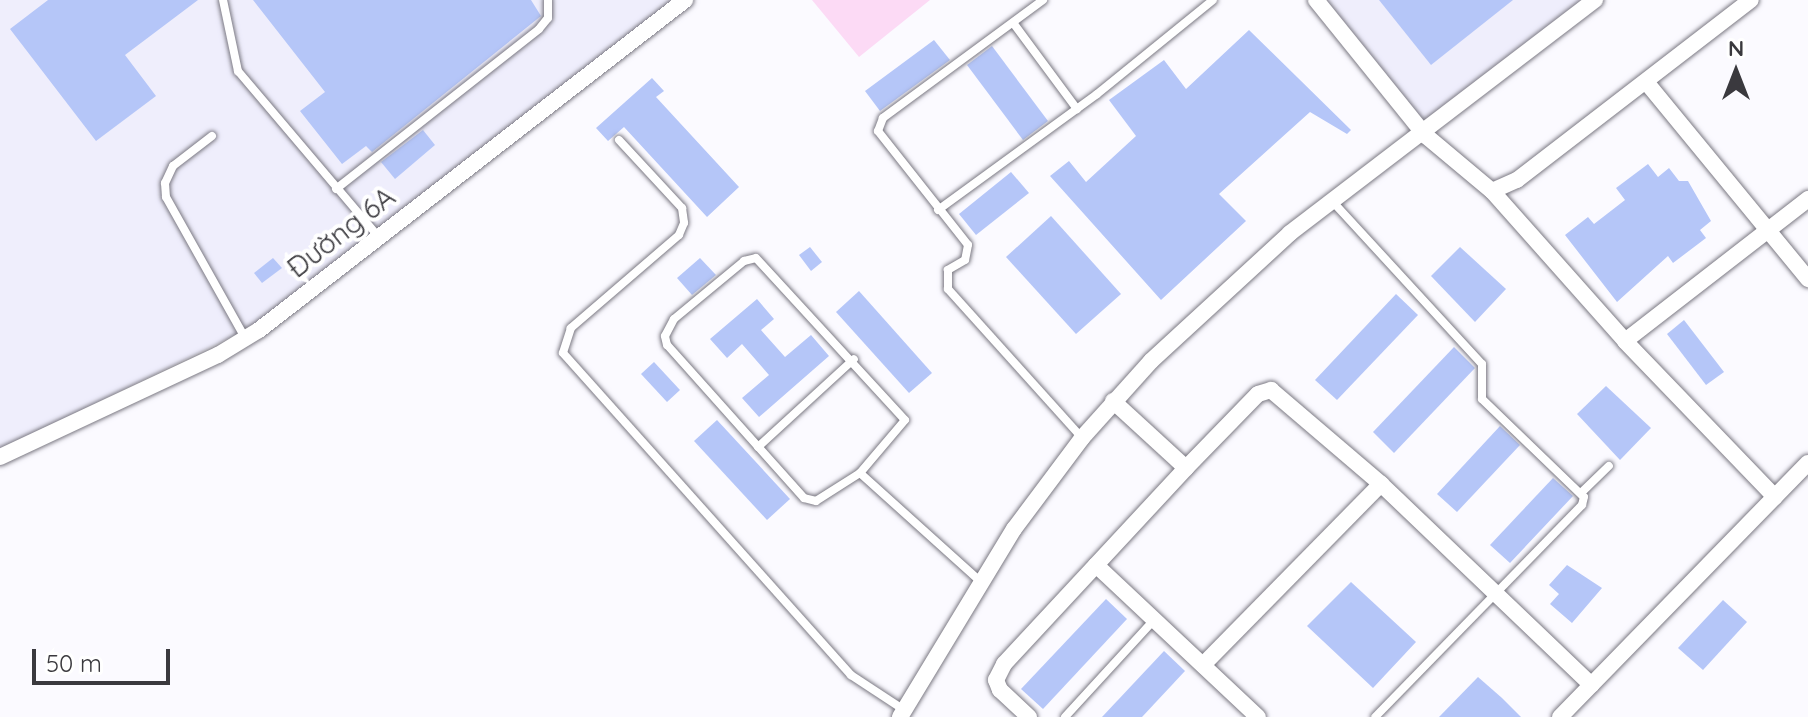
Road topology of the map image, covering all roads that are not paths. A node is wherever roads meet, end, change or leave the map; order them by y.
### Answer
1 (223, 0) edge
2 (548, 0) edge
3 (685, 0) edge
4 (1043, 0) edge
5 (1213, 0) edge
6 (1316, 0) edge
7 (1595, 0) edge
8 (1751, 0) edge
9 (1014, 24) junction
10 (1647, 83) junction
11 (1077, 109) junction
12 (1425, 135) junction
13 (212, 136) dead end
14 (619, 140) dead end
15 (336, 189) junction
16 (1492, 191) junction
17 (1808, 199) edge
18 (1333, 202) junction
19 (938, 210) junction
20 (1766, 230) junction
21 (378, 236) junction
22 (1806, 274) edge
23 (245, 338) junction
24 (1625, 341) junction
25 (854, 359) junction
26 (1113, 401) junction
27 (1082, 438) junction
28 (758, 447) junction
29 (0, 457) edge
30 (1808, 463) edge
31 (1609, 466) dead end
32 (1186, 468) junction
33 (860, 473) junction
34 (1381, 484) junction
35 (1583, 491) junction
36 (1775, 497) junction
37 (1096, 565) junction
38 (980, 581) junction
39 (1496, 594) junction
40 (1155, 619) junction
41 (1203, 665) junction
42 (1591, 685) junction
43 (902, 714) edge
44 (1029, 717) edge
45 (1065, 717) edge
46 (1258, 717) edge
47 (1375, 717) edge
48 (1560, 717) edge

1 - 15 lane
2 - 15 lane
3 - 21 street, Đường 6A
4 - 9 lane
5 - 11 lane
6 - 12 street
7 - 12 street
8 - 10 street
9 - 11 lane
9 - 19 lane
10 - 16 street
10 - 20 street
11 - 19 lane
12 - 16 street
12 - 18 street
13 - 23 lane
14 - 43 lane
15 - 21 lane
16 - 24 street
17 - 20 street
18 - 26 street
18 - 35 lane
19 - 27 lane
20 - 22 street
20 - 24 street
21 - 23 street, Đường 6A
23 - 29 street, Đường 6A
24 - 36 street
25 - 28 lane
25 - 28 lane
25 - 33 lane
26 - 27 street
26 - 32 street
27 - 38 street
28 - 33 lane
30 - 36 street
31 - 35 lane
32 - 34 street
32 - 37 street
33 - 38 lane
34 - 39 street
34 - 41 street
35 - 39 lane
36 - 42 street
37 - 40 street
37 - 44 street
38 - 43 street
39 - 42 street
39 - 47 lane
40 - 41 street
40 - 45 lane
41 - 46 street
42 - 48 street

